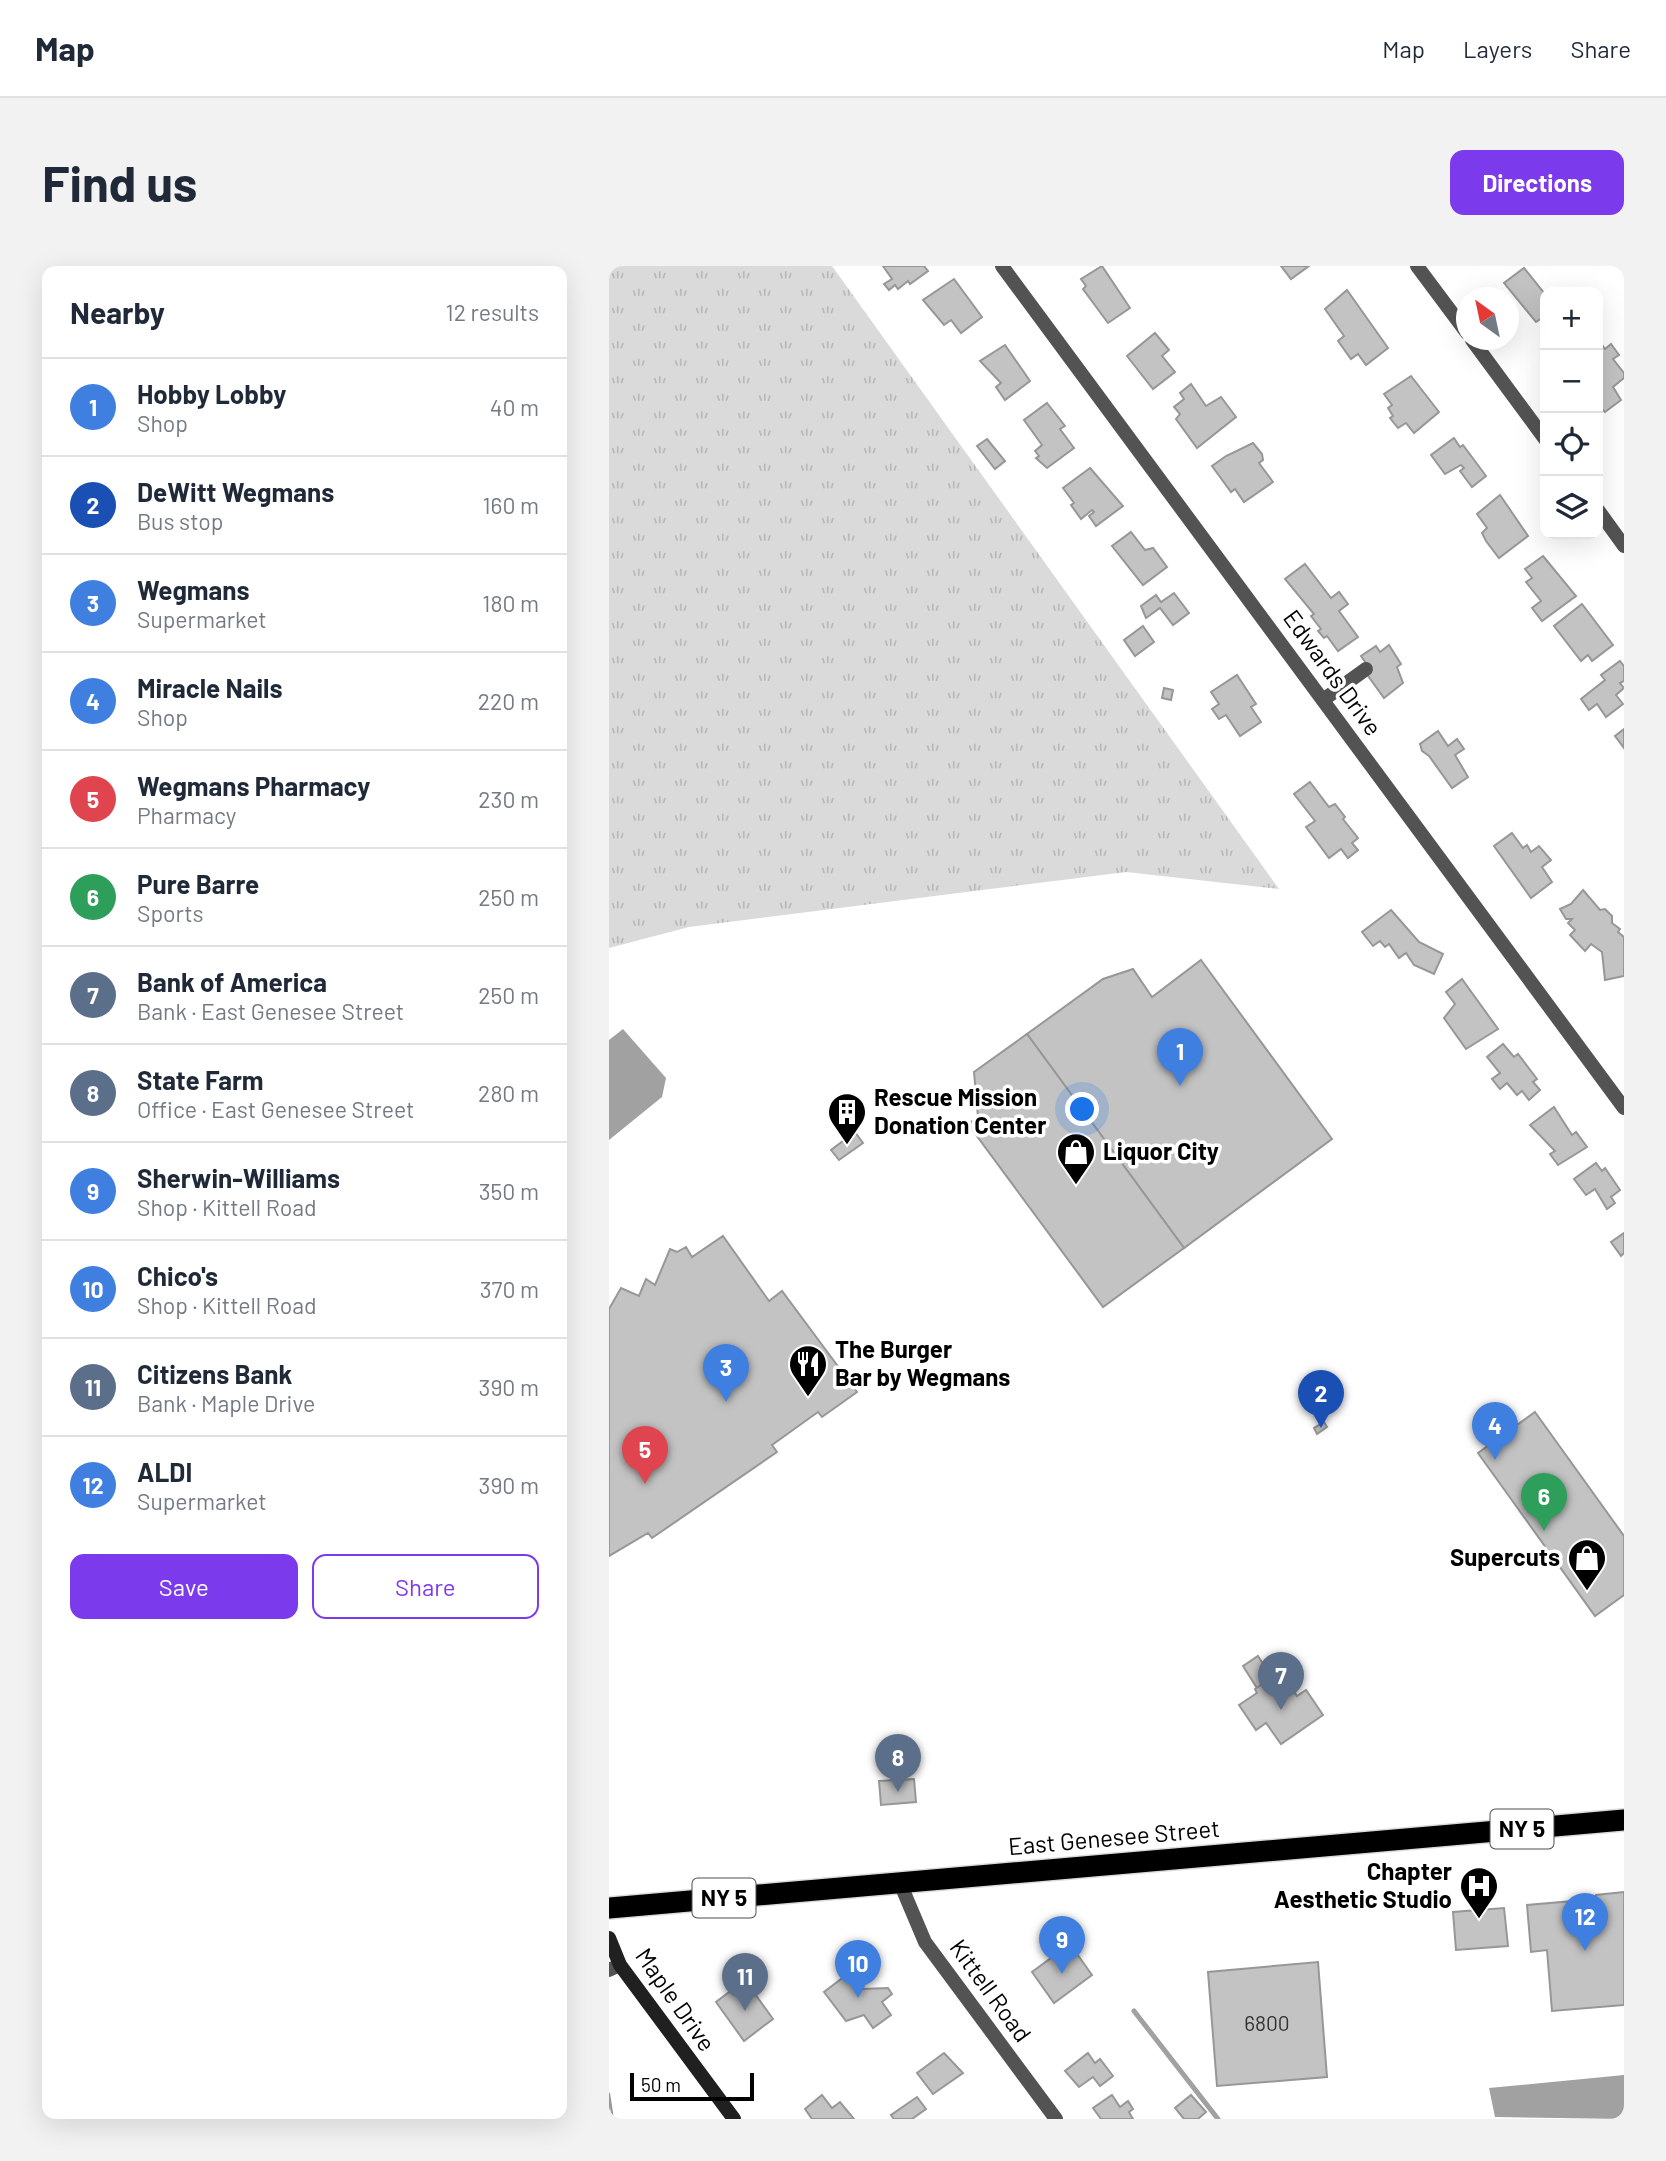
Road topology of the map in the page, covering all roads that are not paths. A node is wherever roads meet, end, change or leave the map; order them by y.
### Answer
1 (1002, 266) edge
2 (1417, 266) edge
3 (1456, 318) edge
4 (1479, 350) edge
5 (1540, 432) edge
6 (1603, 517) edge
7 (1624, 546) edge
8 (1366, 669) dead end
9 (1324, 700) junction
10 (1624, 1108) edge
11 (1624, 1820) edge
12 (900, 1883) junction
13 (609, 1908) edge
14 (609, 1938) edge
15 (614, 1968) edge
16 (734, 2119) edge
17 (1056, 2119) edge

1 - 9 street, Edwards Drive
2 - 3 street
4 - 5 street
6 - 7 street
8 - 9 street
9 - 10 street, Edwards Drive
11 - 12 highway, East Genesee Street / NY 5
12 - 13 highway, East Genesee Street / NY 5
12 - 17 street, Kittell Road
14 - 15 street, Maple Drive
15 - 16 street, Maple Drive

